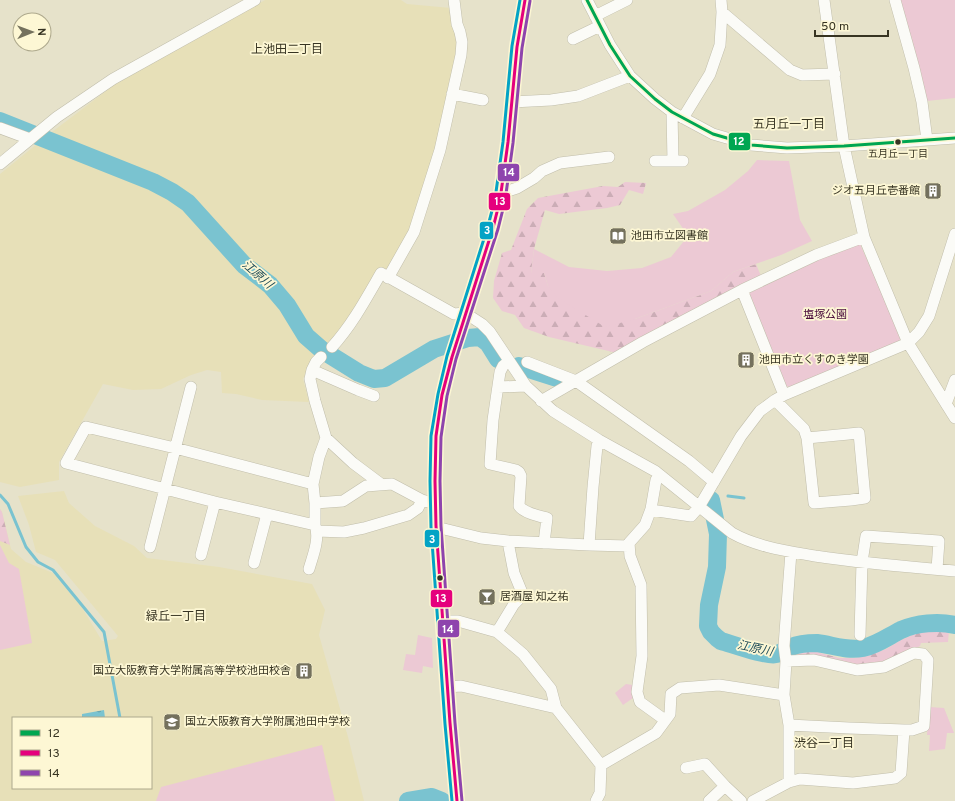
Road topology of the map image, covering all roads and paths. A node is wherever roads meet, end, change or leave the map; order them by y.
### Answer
1 (255, 0) edge
2 (454, 0) edge
3 (525, 0) edge
4 (588, 0) edge
5 (627, 0) edge
6 (721, 0) edge
7 (824, 0) edge
8 (896, 0) edge
9 (722, 12) junction
10 (595, 16) junction
11 (600, 26) junction
12 (573, 39) dead end
13 (835, 74) junction
14 (630, 76) junction
15 (452, 94) junction
16 (483, 100) dead end
17 (512, 102) junction
18 (672, 112) junction
19 (683, 118) junction
20 (0, 128) edge
21 (955, 138) edge
22 (30, 139) junction
23 (926, 140) junction
24 (844, 146) junction
25 (609, 157) dead end
26 (655, 161) dead end
27 (0, 164) edge
28 (502, 193) junction
29 (955, 234) edge
30 (864, 237) junction
31 (388, 278) junction
32 (742, 290) junction
33 (465, 313) junction
34 (908, 343) junction
35 (332, 347) dead end
36 (321, 357) dead end
37 (509, 361) junction
38 (527, 362) dead end
39 (312, 370) junction
40 (955, 380) edge
41 (572, 383) junction
42 (526, 386) junction
43 (191, 387) dead end
44 (498, 387) junction
45 (358, 390) junction
46 (374, 396) dead end
47 (780, 397) junction
48 (541, 401) junction
49 (360, 402) dead end
50 (946, 404) junction
51 (955, 418) edge
52 (326, 438) junction
53 (807, 438) junction
54 (599, 440) junction
55 (175, 448) junction
56 (660, 475) junction
57 (714, 482) junction
58 (313, 484) junction
59 (381, 484) junction
60 (165, 488) junction
61 (422, 500) junction
62 (216, 502) junction
63 (315, 502) junction
64 (434, 504) junction
65 (699, 507) junction
66 (651, 510) junction
67 (267, 514) junction
68 (436, 527) junction
69 (316, 528) junction
70 (508, 541) junction
71 (544, 543) junction
72 (589, 545) junction
73 (629, 546) junction
74 (150, 547) dead end
75 (791, 552) junction
76 (201, 555) dead end
77 (862, 562) junction
78 (254, 563) dead end
79 (309, 568) dead end
80 (937, 569) junction
81 (955, 571) edge
82 (443, 621) junction
83 (497, 632) junction
84 (860, 635) dead end
85 (786, 660) junction
86 (448, 687) junction
87 (784, 695) junction
88 (556, 708) junction
89 (665, 720) junction
90 (789, 724) junction
91 (904, 730) junction
92 (602, 766) junction
93 (686, 768) dead end
94 (789, 782) junction
95 (724, 786) junction
96 (456, 801) edge
97 (596, 801) edge
98 (709, 801) edge
99 (741, 801) edge
100 (753, 801) edge

1 - 22 street
2 - 15 street
3 - 17 street
4 - 10 street
5 - 10 street
6 - 9 street
7 - 13 street
8 - 23 street
9 - 13 street
9 - 19 street
10 - 11 street
11 - 12 street
11 - 14 street
13 - 24 street
14 - 17 street
14 - 18 street
15 - 16 street
15 - 31 street
17 - 28 street
18 - 19 street
18 - 26 street
19 - 24 street
20 - 22 street
21 - 23 street
22 - 27 street
23 - 24 street
24 - 30 street
25 - 28 street
28 - 33 street
29 - 34 street
30 - 32 street
30 - 34 street
31 - 33 street
31 - 35 street
32 - 41 street
32 - 47 street
33 - 37 street
33 - 64 street
34 - 47 street
34 - 50 street
36 - 39 street
37 - 42 street
37 - 44 street
38 - 41 street
39 - 45 street
39 - 52 street
40 - 50 street
41 - 48 street
41 - 57 street
42 - 44 street
42 - 48 street
43 - 55 street
44 - 71 street
45 - 46 street
45 - 49 street
47 - 53 street
47 - 57 street
48 - 54 street
50 - 51 street
52 - 58 street
52 - 59 street
53 - 53 street
54 - 56 street
54 - 72 street
55 - 58 street
55 - 60 street
55 - 60 street
56 - 65 street
56 - 66 street
57 - 65 street
58 - 63 street
59 - 61 street
59 - 63 street
60 - 62 street
60 - 74 street
61 - 64 street
61 - 69 street
62 - 67 street
62 - 76 street
63 - 69 street
64 - 68 street
65 - 66 street
65 - 75 street
66 - 73 street
67 - 69 street
67 - 78 street
68 - 70 street
68 - 82 street
69 - 79 street
70 - 71 street
70 - 83 street
71 - 72 street
72 - 73 street
73 - 89 street
75 - 77 street
75 - 85 street
77 - 80 street
77 - 80 street
77 - 84 street
80 - 81 street
82 - 83 street
82 - 86 street
83 - 88 street
85 - 87 street
85 - 91 street
86 - 88 street
86 - 96 street
87 - 89 street
87 - 90 street
88 - 92 street
89 - 92 street
90 - 91 street
90 - 94 street
91 - 94 street
92 - 97 street
93 - 95 street
94 - 100 street
95 - 98 street
95 - 99 street

